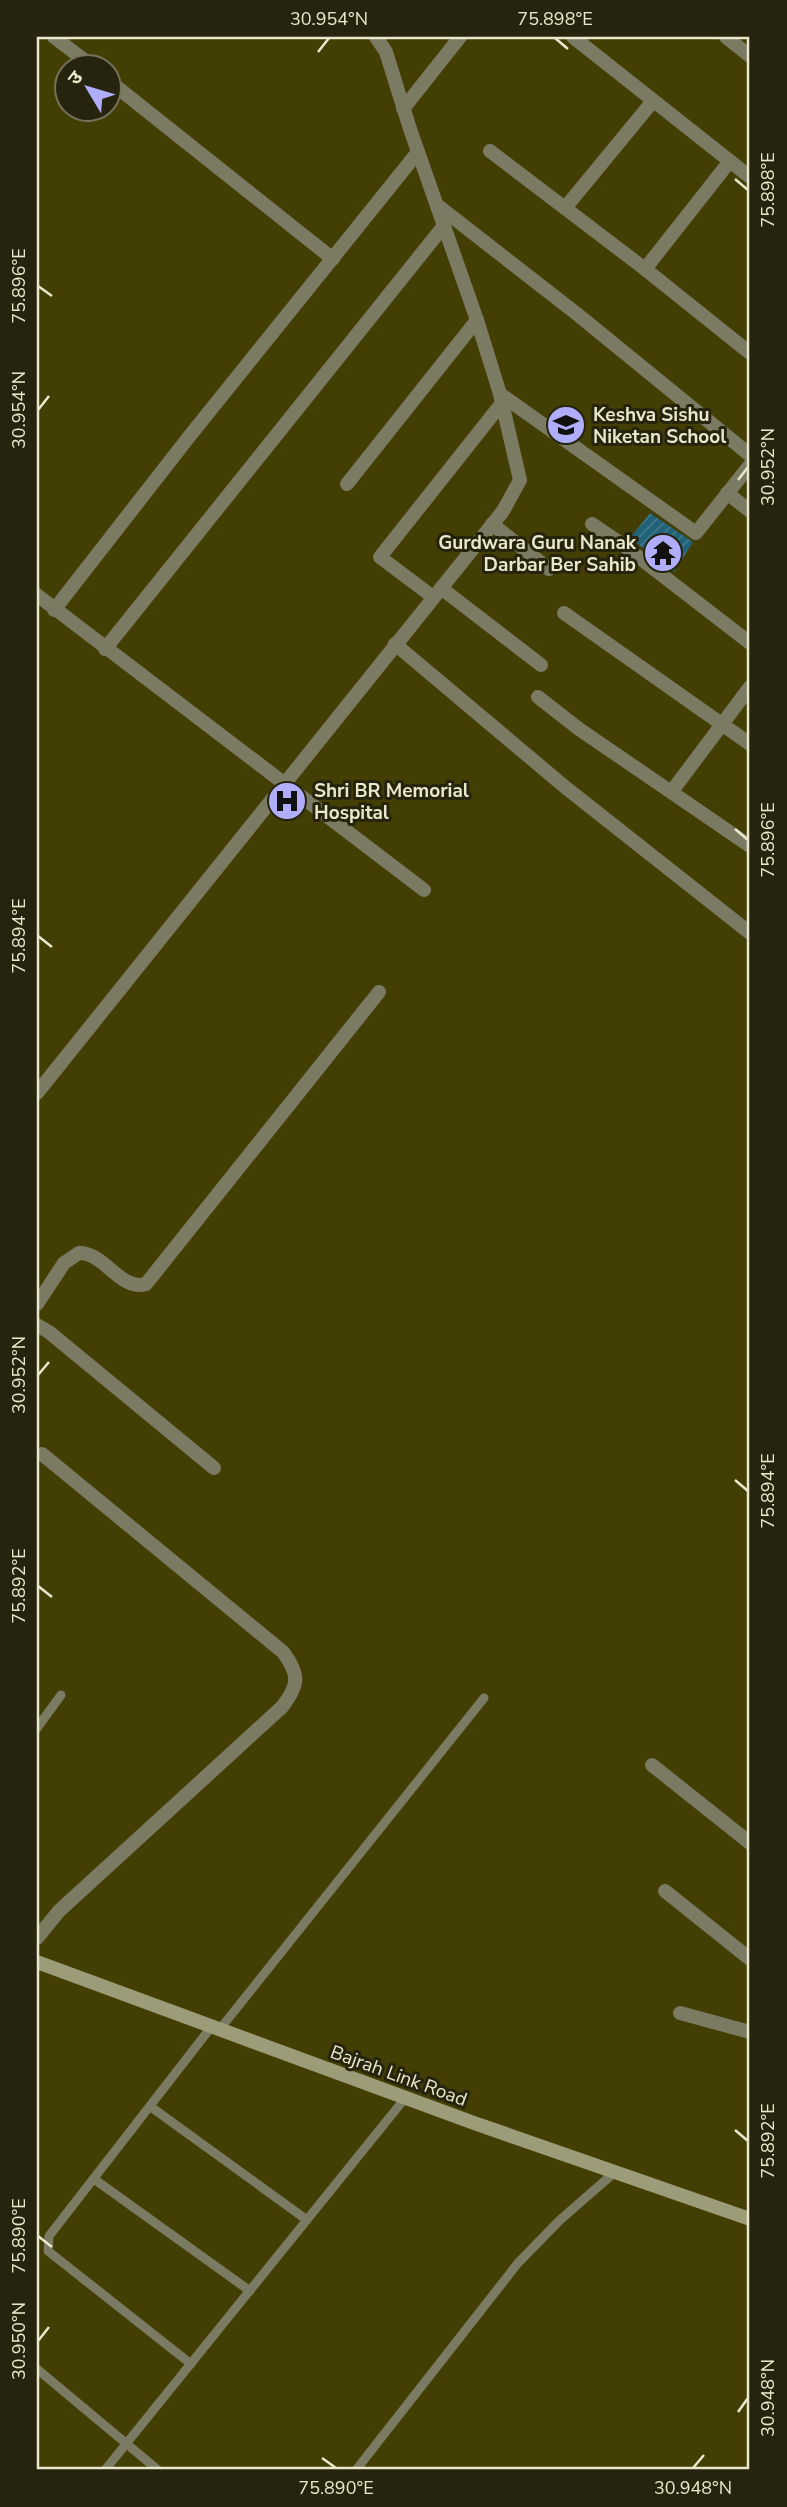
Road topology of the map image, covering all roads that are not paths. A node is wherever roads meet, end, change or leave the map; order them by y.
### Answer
1 (54, 37) edge
2 (376, 37) edge
3 (460, 37) edge
4 (573, 37) edge
5 (726, 37) edge
6 (74, 52) edge
7 (750, 56) edge
8 (122, 91) edge
9 (653, 101) junction
10 (403, 108) junction
11 (490, 151) dead end
12 (418, 152) junction
13 (730, 161) junction
14 (750, 177) edge
15 (435, 205) junction
16 (565, 208) junction
17 (443, 226) junction
18 (333, 259) junction
19 (645, 269) junction
20 (477, 320) junction
21 (750, 353) edge
22 (501, 398) junction
23 (750, 455) edge
24 (750, 465) edge
25 (347, 484) dead end
26 (727, 493) junction
27 (750, 511) edge
28 (492, 524) junction
29 (592, 524) dead end
30 (549, 569) dead end
31 (437, 592) junction
32 (37, 596) edge
33 (54, 610) junction
34 (564, 613) dead end
35 (750, 643) edge
36 (395, 644) junction
37 (105, 649) junction
38 (541, 665) dead end
39 (750, 687) edge
40 (538, 697) dead end
41 (724, 724) junction
42 (750, 744) edge
43 (283, 783) junction
44 (672, 791) junction
45 (750, 846) edge
46 (424, 890) dead end
47 (750, 933) edge
48 (379, 992) dead end
49 (37, 1093) edge
50 (37, 1304) edge
51 (37, 1325) edge
52 (42, 1454) dead end
53 (214, 1468) dead end
54 (61, 1695) dead end
55 (484, 1698) dead end
56 (37, 1728) edge
57 (652, 1765) dead end
58 (750, 1843) edge
59 (665, 1891) dead end
60 (37, 1938) edge
61 (750, 1959) edge
62 (37, 1962) edge
63 (680, 2013) dead end
64 (216, 2028) junction
65 (748, 2028) edge
66 (406, 2097) junction
67 (151, 2107) junction
68 (615, 2172) junction
69 (94, 2179) junction
70 (750, 2219) edge
71 (307, 2220) junction
72 (250, 2291) junction
73 (191, 2364) junction
74 (37, 2369) edge
75 (127, 2444) junction
76 (105, 2470) edge
77 (158, 2470) edge
78 (356, 2470) edge

1 - 6 street
2 - 10 street
3 - 10 street
4 - 9 street
5 - 7 street
8 - 18 street
9 - 13 street
9 - 16 street
10 - 12 street
11 - 16 street
12 - 15 street
12 - 18 street
13 - 14 street
13 - 19 street
15 - 17 street
15 - 23 street
16 - 19 street
17 - 20 street
17 - 37 street
18 - 33 street
19 - 21 street
20 - 22 street
20 - 25 street
22 - 26 street
22 - 28 street
22 - 31 street
24 - 26 street
26 - 27 street
28 - 30 street
28 - 31 street
29 - 35 street
31 - 36 street
31 - 38 street
32 - 33 street
33 - 37 street
34 - 41 street
36 - 43 street
36 - 47 street
37 - 43 street
39 - 41 street
40 - 44 street
41 - 42 street
41 - 44 street
43 - 46 street
43 - 49 street
44 - 45 street
48 - 50 street
51 - 53 street
52 - 60 street
54 - 56 lane
55 - 64 lane
57 - 58 street
59 - 61 street
62 - 64 street, Bajrah Link Road
63 - 65 street
64 - 66 street, Bajrah Link Road
64 - 67 lane
66 - 68 street, Bajrah Link Road
66 - 71 lane
67 - 69 lane
67 - 71 lane
68 - 70 street, Bajrah Link Road
68 - 78 lane
69 - 72 lane
69 - 73 lane
71 - 72 lane
72 - 73 lane
73 - 75 lane
74 - 75 lane
75 - 76 lane
75 - 77 lane

